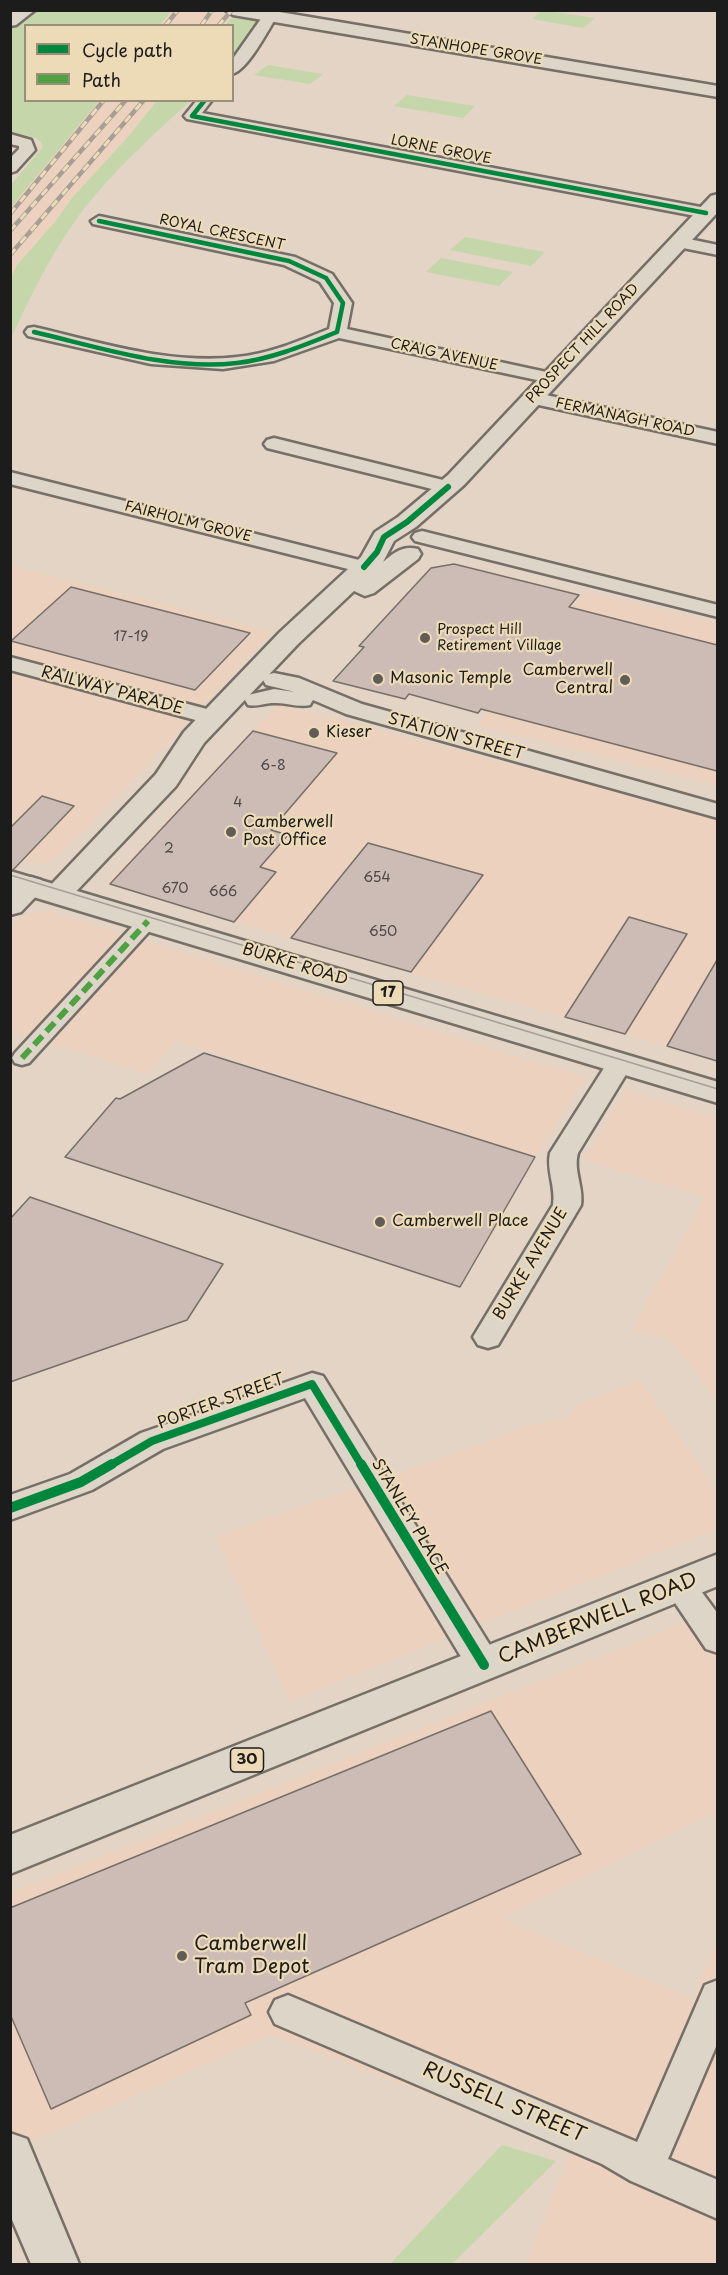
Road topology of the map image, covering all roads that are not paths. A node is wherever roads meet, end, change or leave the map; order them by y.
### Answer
1 (27, 10) edge
2 (233, 10) edge
3 (266, 15) junction
4 (10, 21) edge
5 (234, 68) edge
6 (717, 92) edge
7 (204, 102) edge
8 (10, 139) edge
9 (10, 168) edge
10 (712, 207) edge
11 (99, 221) dead end
12 (678, 242) junction
13 (717, 250) edge
14 (34, 332) dead end
15 (337, 332) junction
16 (551, 378) junction
17 (532, 398) junction
18 (291, 434) dead end
19 (717, 438) edge
20 (10, 478) edge
21 (452, 484) junction
22 (386, 538) junction
23 (403, 553) junction
24 (717, 611) edge
25 (10, 663) edge
26 (263, 683) junction
27 (354, 709) junction
28 (714, 804) edge
29 (27, 891) edge
30 (148, 921) junction
31 (22, 1058) dead end
32 (620, 1063) junction
33 (717, 1093) edge
34 (488, 1337) dead end
35 (312, 1384) joint
36 (10, 1508) edge
37 (717, 1569) edge
38 (679, 1585) junction
39 (717, 1640) edge
40 (484, 1665) junction
41 (10, 1855) edge
42 (717, 1997) edge
43 (288, 2012) dead end
44 (10, 2155) edge
45 (645, 2168) junction
46 (717, 2200) edge
47 (55, 2265) edge

1 - 4 main road
2 - 3 main road, STANHOPE GROVE
3 - 5 street
3 - 6 main road, STANHOPE GROVE
7 - 10 street, LORNE GROVE
8 - 9 street
10 - 12 main road, PROSPECT HILL ROAD
11 - 15 street, ROYAL CRESCENT
12 - 13 street
12 - 16 main road, PROSPECT HILL ROAD
14 - 15 street
15 - 16 street, CRAIG AVENUE
16 - 17 main road, PROSPECT HILL ROAD
17 - 19 street, FERMANAGH ROAD
17 - 21 main road, PROSPECT HILL ROAD
18 - 21 street
20 - 23 street, FAIRHOLM GROVE
21 - 22 main road, PROSPECT HILL ROAD
21 - 23 main road, PROSPECT HILL ROAD
22 - 23 main road
22 - 23 main road, PROSPECT HILL ROAD
23 - 24 street, FAIRHOLM GROVE
23 - 26 main road, PROSPECT HILL ROAD
25 - 26 street, RAILWAY PARADE
26 - 27 street, STATION STREET
26 - 27 street, STATION STREET
26 - 29 main road, PROSPECT HILL ROAD
27 - 28 street, STATION STREET
29 - 30 main road, BURKE ROAD / 17
30 - 31 street
30 - 32 main road, BURKE ROAD / 17
32 - 33 main road, BURKE ROAD / 17
32 - 34 street, BURKE AVENUE
35 - 36 street, PORTER STREET
35 - 40 street, STANLEY PLACE
37 - 38 main road, CAMBERWELL ROAD / 30
38 - 39 street
38 - 40 main road, CAMBERWELL ROAD / 30
40 - 41 main road, CAMBERWELL ROAD / 30
42 - 45 street
43 - 45 street, RUSSELL STREET
44 - 47 main road
45 - 46 street, RUSSELL STREET

